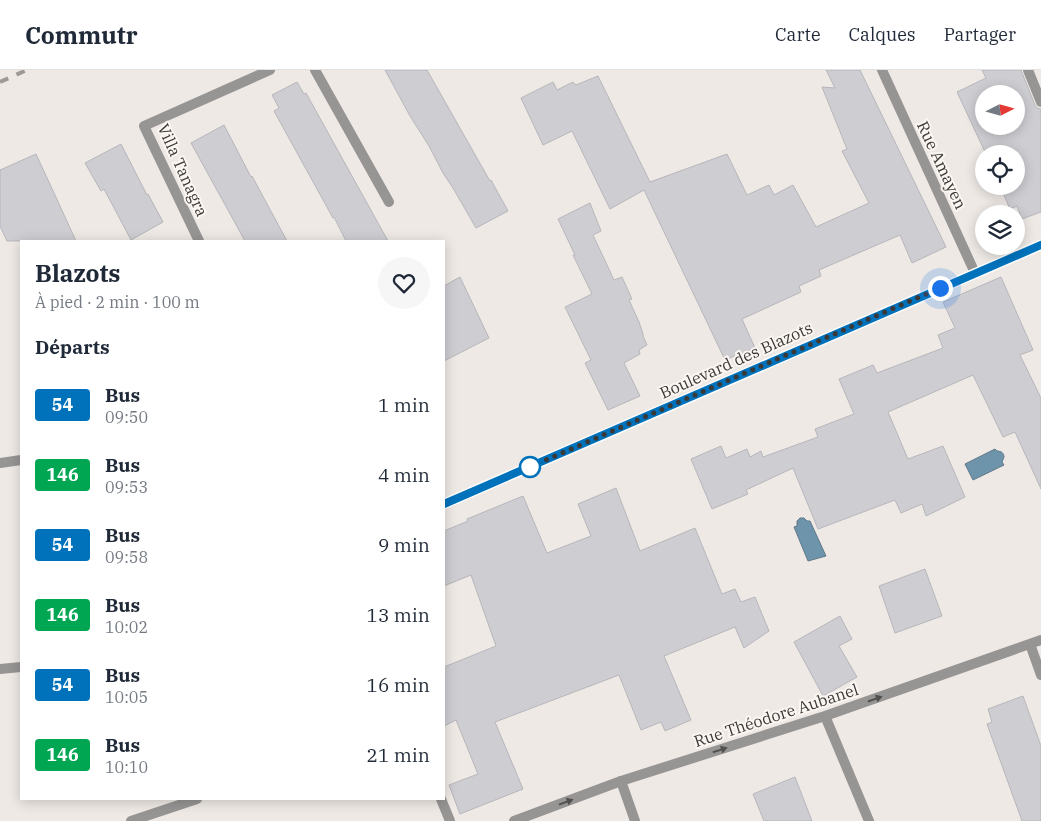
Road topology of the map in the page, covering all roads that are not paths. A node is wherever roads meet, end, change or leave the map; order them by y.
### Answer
1 (270, 70) edge
2 (315, 70) edge
3 (882, 70) edge
4 (1028, 70) edge
5 (1041, 102) edge
6 (389, 202) dead end
7 (199, 240) edge
8 (1041, 245) edge
9 (975, 273) junction
10 (20, 460) edge
11 (0, 463) edge
12 (445, 504) edge
13 (1041, 640) edge
14 (1030, 644) junction
15 (20, 667) edge
16 (0, 669) edge
17 (1041, 675) edge
18 (825, 716) junction
19 (621, 782) junction
20 (194, 800) edge
21 (442, 800) edge
22 (519, 820) edge
23 (131, 821) edge
24 (450, 821) edge
25 (635, 821) edge
26 (869, 821) edge

1 - 7 street, Villa Tanagra
2 - 6 street
3 - 9 street, Rue Amayen
4 - 5 street
8 - 9 street, Boulevard des Blazots
9 - 12 street, Boulevard des Blazots
10 - 11 street
13 - 14 street, Rue Théodore Aubanel
14 - 17 street
18 -> 14 street, Rue Théodore Aubanel
15 - 16 street
19 -> 18 street, Rue Théodore Aubanel
18 - 26 street
22 -> 19 street, Rue Théodore Aubanel
19 - 25 street
20 - 23 street
21 - 24 street

